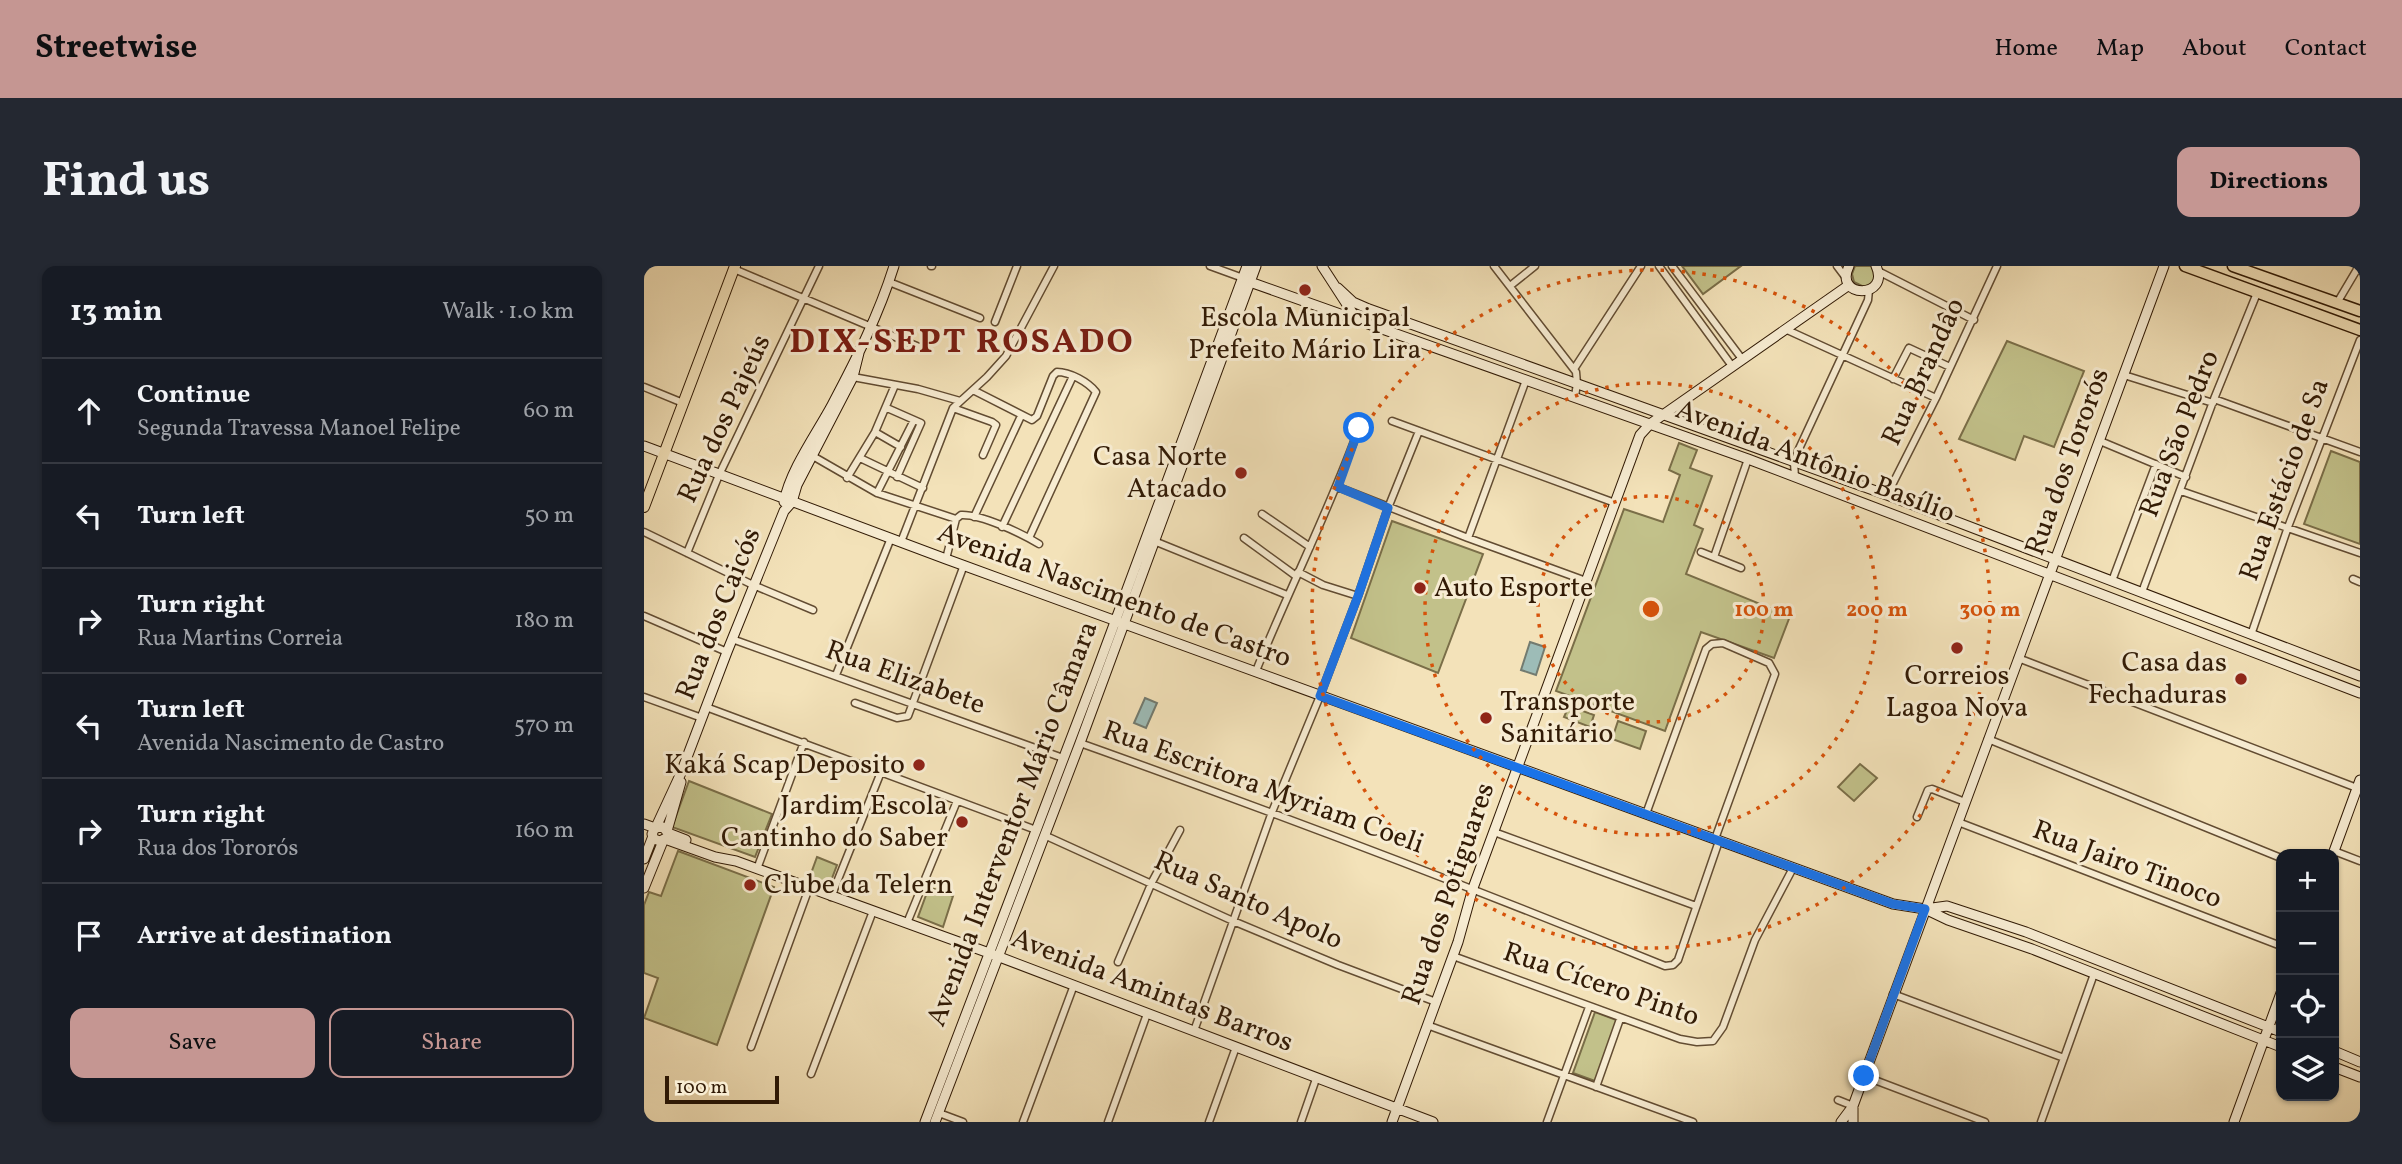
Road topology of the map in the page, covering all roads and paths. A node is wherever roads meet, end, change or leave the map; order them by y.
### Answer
1 (819, 266) edge
2 (894, 266) edge
3 (1017, 266) edge
4 (1054, 266) edge
5 (1210, 266) edge
6 (1322, 266) edge
7 (1494, 266) edge
8 (1535, 266) edge
9 (1641, 266) edge
10 (1659, 266) edge
11 (1672, 266) edge
12 (1837, 266) edge
13 (1849, 266) edge
14 (1997, 266) edge
15 (2164, 266) edge
16 (2185, 266) edge
17 (2233, 266) edge
18 (2359, 266) edge
19 (735, 268) edge
20 (1877, 269) edge
21 (1247, 271) edge
22 (889, 282) junction
23 (1848, 282) junction
24 (1510, 286) junction
25 (1338, 288) junction
26 (1869, 290) junction
27 (2258, 293) junction
28 (804, 299) junction
29 (2337, 303) junction
30 (2360, 311) edge
31 (979, 318) dead end
32 (1357, 320) junction
33 (1973, 320) junction
34 (995, 322) dead end
35 (870, 327) junction
36 (1785, 329) junction
37 (2360, 330) edge
38 (2360, 340) edge
39 (919, 347) dead end
40 (859, 353) junction
41 (1843, 355) junction
42 (1742, 359) junction
43 (1732, 366) junction
44 (1950, 367) junction
45 (1574, 369) junction
46 (2124, 375) junction
47 (1073, 376) junction
48 (853, 377) junction
49 (1893, 379) junction
50 (1527, 380) junction
51 (1577, 384) junction
52 (895, 385) junction
53 (644, 387) edge
54 (973, 390) junction
55 (1575, 397) junction
56 (1936, 398) junction
57 (960, 401) junction
58 (2214, 401) junction
59 (683, 403) junction
60 (1195, 405) junction
61 (887, 408) junction
62 (953, 408) junction
63 (1664, 415) junction
64 (1021, 416) junction
65 (915, 420) junction
66 (1392, 421) dead end
67 (1650, 424) junction
68 (1359, 428) dead end
69 (1419, 430) junction
70 (876, 432) junction
71 (2322, 438) junction
72 (2100, 441) junction
73 (644, 446) edge
74 (901, 447) junction
75 (2360, 452) edge
76 (664, 454) junction
77 (809, 454) junction
78 (983, 455) dead end
79 (860, 458) junction
80 (1748, 459) junction
81 (1499, 460) junction
82 (1794, 463) junction
83 (2156, 464) junction
84 (887, 472) junction
85 (719, 475) junction
86 (897, 477) junction
87 (1795, 477) junction
88 (2186, 477) junction
89 (848, 478) junction
90 (1338, 487) junction
91 (923, 488) junction
92 (2181, 491) junction
93 (877, 492) junction
94 (1887, 495) junction
95 (788, 500) junction
96 (1615, 503) junction
97 (916, 505) junction
98 (644, 507) edge
99 (1388, 508) junction
100 (1262, 514) dead end
101 (970, 516) junction
102 (956, 519) junction
103 (1002, 527) junction
104 (2288, 527) junction
105 (644, 532) edge
106 (891, 538) junction
107 (1029, 538) junction
108 (1244, 538) dead end
109 (1468, 538) junction
110 (1154, 541) junction
111 (901, 542) junction
112 (1039, 544) dead end
113 (1310, 547) junction
114 (1701, 552) dead end
115 (687, 553) junction
116 (2360, 553) edge
117 (1714, 557) junction
118 (946, 559) junction
119 (2056, 560) junction
120 (964, 565) junction
121 (1741, 568) dead end
122 (1297, 574) junction
123 (2050, 576) junction
124 (2112, 580) junction
125 (1587, 581) junction
126 (753, 585) junction
127 (2142, 592) junction
128 (1287, 595) junction
129 (1358, 596) junction
130 (813, 610) dead end
131 (644, 615) edge
132 (1114, 620) junction
133 (1124, 624) junction
134 (2251, 635) junction
135 (732, 639) junction
136 (2291, 650) junction
137 (727, 652) junction
138 (2018, 659) junction
139 (2296, 669) junction
140 (1256, 671) junction
141 (836, 675) junction
142 (2360, 676) edge
143 (2360, 693) edge
144 (1320, 696) junction
145 (645, 699) edge
146 (855, 703) dead end
147 (913, 703) junction
148 (706, 707) junction
149 (702, 718) junction
150 (1988, 739) junction
151 (804, 742) junction
152 (1080, 743) junction
153 (1063, 758) junction
154 (1517, 768) junction
155 (881, 772) junction
156 (681, 773) junction
157 (2359, 784) edge
158 (957, 801) junction
159 (1965, 802) junction
160 (1272, 812) junction
161 (1646, 814) junction
162 (1917, 817) dead end
163 (1958, 822) junction
164 (644, 824) edge
165 (1180, 830) dead end
166 (652, 831) edge
167 (1040, 832) junction
168 (1494, 832) junction
169 (666, 836) junction
170 (1717, 840) junction
171 (2334, 849) edge
172 (2339, 854) edge
173 (2276, 856) edge
174 (644, 859) edge
175 (2360, 860) edge
176 (1793, 868) junction
177 (757, 869) junction
178 (1152, 882) junction
179 (644, 888) edge
180 (809, 888) junction
181 (1473, 888) junction
182 (831, 897) junction
183 (1696, 906) junction
184 (1925, 909) junction
185 (873, 911) junction
186 (1233, 921) junction
187 (907, 923) junction
188 (2026, 932) junction
189 (2276, 944) edge
190 (2032, 949) junction
191 (994, 955) junction
192 (1453, 956) junction
193 (1118, 962) dead end
194 (2094, 974) junction
195 (1074, 985) junction
196 (2166, 986) junction
197 (2139, 992) junction
198 (1893, 994) junction
199 (1436, 1002) junction
200 (1589, 1007) junction
201 (2276, 1007) edge
202 (1147, 1013) junction
203 (1620, 1019) junction
204 (1427, 1026) junction
205 (2269, 1027) junction
206 (2276, 1030) edge
207 (1194, 1031) junction
208 (2264, 1040) junction
209 (2276, 1045) edge
210 (751, 1047) dead end
211 (1236, 1047) junction
212 (2339, 1053) edge
213 (2064, 1058) junction
214 (2360, 1062) edge
215 (2339, 1069) edge
216 (811, 1074) dead end
217 (1563, 1075) junction
218 (1864, 1076) junction
219 (2360, 1077) edge
220 (1316, 1079) junction
221 (1596, 1087) junction
222 (1838, 1100) dead end
223 (1853, 1105) junction
224 (1397, 1109) junction
225 (937, 1117) edge
226 (925, 1122) edge
227 (963, 1122) edge
228 (1023, 1122) edge
229 (1108, 1122) edge
230 (1209, 1122) edge
231 (1301, 1122) edge
232 (1392, 1122) edge
233 (1433, 1122) edge
234 (1547, 1122) edge
235 (1693, 1122) edge
236 (1841, 1122) edge
237 (1853, 1122) edge
238 (1985, 1122) edge
239 (2041, 1122) edge
240 (2234, 1122) edge

1 - 28 street, Rua dos Pajeús
2 - 22 main road, Rua dos Caicós
3 - 34 street
4 - 54 street
5 - 21 street, Avenida Antônio Basílio
6 - 25 main road
7 - 24 street
8 - 24 street
9 - 45 street
10 - 43 street
11 - 42 street
12 - 23 street
13 - 23 main road
14 - 33 street, Rua Brandâo
15 - 46 main road, Rua dos Tororós
16 - 27 highway
17 - 29 highway
18 - 29 street
19 - 28 street
19 - 59 main road
20 - 26 main road
20 - 33 street
21 - 32 main road, Avenida Antônio Basílio
21 - 60 main road, Avenida Interventor Mário Câmara
22 - 31 street
22 - 35 main road, Rua dos Caicós
23 - 26 main road
23 - 36 main road, Rua dos Potiguares
24 - 45 street
25 - 32 main road
25 - 51 main road, Avenida Antônio Basílio
26 - 41 street
27 - 37 highway
27 - 58 street, Rua São Pedro
28 - 35 street
28 - 85 street, Rua dos Pajeús
29 - 30 highway
32 - 50 main road, Avenida Antônio Basílio
33 - 44 street, Rua Brandâo
35 - 39 street
35 - 40 main road, Rua dos Caicós
36 - 41 street
36 - 42 main road, Rua dos Potiguares
38 - 71 street, Rua Estácio de Sa
40 - 48 main road, Rua dos Caicós
40 - 77 main road, Rua dos Caicós
41 - 49 street
41 - 82 street
42 - 43 main road, Rua dos Potiguares
43 - 63 main road, Rua dos Potiguares
44 - 49 street
44 - 56 street, Rua Brandâo
45 - 51 street
46 - 58 street
46 - 72 main road, Rua dos Tororós
47 - 64 street
47 - 103 street
47 - 107 street
48 - 52 street
48 - 77 main road, Rua dos Caicós
49 - 56 street
50 - 55 main road, Avenida Antônio Basílio
50 - 81 street
51 - 55 street
51 - 63 main road, Avenida Antônio Basílio
52 - 57 street
52 - 61 street
53 - 59 street
54 - 57 street
54 - 64 street
55 - 67 main road, Avenida Antônio Basílio
56 - 94 street, Rua Brandâo
57 - 62 street
58 - 71 street
58 - 88 street, Rua São Pedro
59 - 76 main road
60 - 110 main road, Avenida Interventor Mário Câmara
60 - 132 main road, Avenida Interventor Mário Câmara
61 - 65 street
61 - 70 street
62 - 78 street
62 - 91 street
63 - 67 main road, Rua dos Potiguares
63 - 82 main road, Avenida Antônio Basílio
64 - 101 street
65 - 74 street
65 - 86 street
66 - 69 street
67 - 80 main road, Avenida Antônio Basílio
67 - 96 main road, Rua dos Potiguares
68 - 90 street
69 - 81 street
69 - 99 street
70 - 74 street
70 - 79 street
71 - 75 street
71 - 104 street, Rua Estácio de Sa
72 - 83 street
72 - 119 main road, Rua dos Tororós
73 - 76 main road, Avenida Nascimento de Castro
74 - 84 street
76 - 85 main road, Avenida Nascimento de Castro
76 - 98 main road
77 - 89 street
77 - 95 main road, Rua dos Caicós
79 - 84 street
79 - 89 street
80 - 87 main road, Avenida Antônio Basílio
80 - 117 street
81 - 96 street
81 - 109 street
82 - 87 street
82 - 94 main road, Avenida Antônio Basílio
83 - 88 street
83 - 124 street
84 - 86 street
84 - 93 street
85 - 95 main road, Avenida Nascimento de Castro
85 - 115 street, Rua dos Pajeús
86 - 91 street
87 - 123 main road, Avenida Antônio Basílio
88 - 92 street, Rua São Pedro
89 - 93 street
90 - 99 street
90 - 113 street
91 - 97 street
92 - 104 street
92 - 127 street, Rua São Pedro
93 - 97 street
94 - 119 main road, Avenida Antônio Basílio
95 - 106 main road, Avenida Nascimento de Castro
95 - 126 main road, Rua dos Caicós
96 - 125 main road, Rua dos Potiguares
97 - 102 street
97 - 111 street
99 - 109 street
99 - 129 street
100 - 113 street
101 - 102 street
101 - 103 street
102 - 118 street
103 - 107 street
104 - 116 street
104 - 134 street, Rua Estácio de Sa
105 - 115 street
106 - 111 main road, Avenida Nascimento de Castro
106 - 141 street
107 - 112 street
108 - 122 street
109 - 125 street
110 - 128 street
110 - 133 main road, Avenida Interventor Mário Câmara
111 - 118 main road, Avenida Nascimento de Castro
113 - 122 street
114 - 117 street
115 - 126 street
117 - 121 street
118 - 120 main road, Avenida Nascimento de Castro
119 - 123 main road, Rua dos Tororós
119 - 124 main road, Avenida Antônio Basílio
120 - 132 main road, Avenida Nascimento de Castro
120 - 147 street
122 - 128 street
122 - 129 street
123 - 138 main road, Rua dos Tororós
123 - 139 main road, Avenida Antônio Basílio
124 - 127 main road, Avenida Antônio Basílio
125 - 154 main road, Rua dos Potiguares
126 - 130 street
126 - 135 main road, Rua dos Caicós
127 - 134 main road, Avenida Antônio Basílio
128 - 140 street
129 - 144 street
131 - 137 street
132 - 133 main road, Avenida Nascimento de Castro
132 - 153 main road, Avenida Interventor Mário Câmara
133 - 140 main road, Avenida Nascimento de Castro
133 - 152 main road, Avenida Interventor Mário Câmara
134 - 136 main road, Avenida Antônio Basílio
135 - 137 main road, Rua dos Caicós
135 - 141 street, Rua Elizabete
136 - 139 main road
136 - 142 main road, Avenida Antônio Basílio
137 - 148 main road, Rua dos Caicós
138 - 150 main road, Rua dos Tororós
138 - 157 street
139 - 143 main road, Avenida Antônio Basílio
140 - 144 main road, Avenida Nascimento de Castro
141 - 147 street, Rua Elizabete
144 - 154 main road, Avenida Nascimento de Castro
144 - 160 street
145 - 149 street
146 - 147 street
147 - 153 street, Rua Elizabete
148 - 149 main road, Rua dos Caicós
148 - 151 street, Rua Santo Apolo
149 - 156 main road, Rua dos Caicós
150 - 159 main road, Rua dos Tororós
150 - 173 street
151 - 155 street, Rua Santo Apolo
151 - 177 street
152 - 160 street, Rua Escritora Myriam Coeli
152 - 167 main road, Avenida Interventor Mário Câmara
153 - 167 main road, Avenida Interventor Mário Câmara
154 - 161 main road, Avenida Nascimento de Castro
154 - 168 main road, Rua dos Potiguares
155 - 158 street, Rua Santo Apolo
155 - 182 street
156 - 166 main road, Rua dos Caicós
156 - 169 main road, Rua dos Caicós
157 - 171 main road
158 - 167 street, Rua Santo Apolo
158 - 187 street
159 - 162 street
159 - 163 main road, Rua dos Tororós
160 - 181 street, Rua Escritora Myriam Coeli
160 - 186 street
161 - 170 main road, Avenida Nascimento de Castro
161 - 170 street
163 - 184 main road, Rua dos Tororós
163 - 189 street, Rua Jairo Tinoco
164 - 166 main road
165 - 178 street
166 - 169 main road, Avenida Amintas Barros
166 - 174 main road, Rua dos Caicós
167 - 178 street, Rua Santo Apolo
167 - 191 main road, Avenida Interventor Mário Câmara
168 - 181 main road, Rua dos Potiguares
168 - 183 street
169 - 177 main road, Avenida Amintas Barros
169 - 179 main road, Rua dos Caicós
170 - 176 main road, Avenida Nascimento de Castro
170 - 183 street
172 - 175 street
176 - 184 main road, Avenida Nascimento de Castro
176 - 203 street, Rua Cícero Pinto
177 - 180 main road, Avenida Amintas Barros
178 - 186 street, Rua Santo Apolo
178 - 193 street
180 - 182 main road, Avenida Amintas Barros
180 - 210 street
181 - 183 street, Rua Escritora Myriam Coeli
181 - 192 main road, Rua dos Potiguares
182 - 185 main road, Avenida Amintas Barros
184 - 188 main road, Avenida Nascimento de Castro
184 - 190 main road, Avenida Nascimento de Castro
184 - 198 main road, Rua dos Tororós
185 - 187 main road, Avenida Amintas Barros
185 - 216 street
186 - 199 street, Rua Santo Apolo
186 - 207 street
187 - 191 main road, Avenida Amintas Barros
188 - 190 main road
188 - 196 main road, Avenida Nascimento de Castro
190 - 194 main road, Avenida Nascimento de Castro
191 - 195 main road, Avenida Amintas Barros
191 - 225 main road, Avenida Interventor Mário Câmara
191 - 226 main road, Avenida Interventor Mário Câmara
192 - 199 main road, Rua dos Potiguares
192 - 200 street, Rua Cícero Pinto
194 - 197 main road, Avenida Nascimento de Castro
194 - 213 street
195 - 202 main road, Avenida Amintas Barros
195 - 228 street
196 - 197 main road
196 - 205 main road, Avenida Nascimento de Castro
197 - 208 main road, Avenida Nascimento de Castro
198 - 213 street
198 - 218 main road, Rua dos Tororós
199 - 204 main road, Rua dos Potiguares
200 - 203 street, Rua Cícero Pinto
200 - 217 street
201 - 205 main road
202 - 207 main road, Avenida Amintas Barros
202 - 229 street
203 - 221 street
204 - 217 street
204 - 224 main road, Rua dos Potiguares
205 - 206 main road, Avenida Nascimento de Castro
205 - 208 main road
207 - 211 main road, Avenida Amintas Barros
208 - 209 main road, Avenida Nascimento de Castro
208 - 240 main road
211 - 220 main road, Avenida Amintas Barros
211 - 230 street
212 - 214 main road
213 - 239 street
215 - 219 main road
217 - 221 street
217 - 234 street
218 - 223 main road, Rua dos Tororós
218 - 238 street
220 - 224 main road, Avenida Amintas Barros
220 - 231 street
221 - 235 street
222 - 223 street
223 - 236 main road, Rua dos Tororós
223 - 237 main road, Rua dos Tororós
224 - 232 main road, Rua dos Potiguares
224 - 233 main road, Avenida Amintas Barros
225 - 227 street

